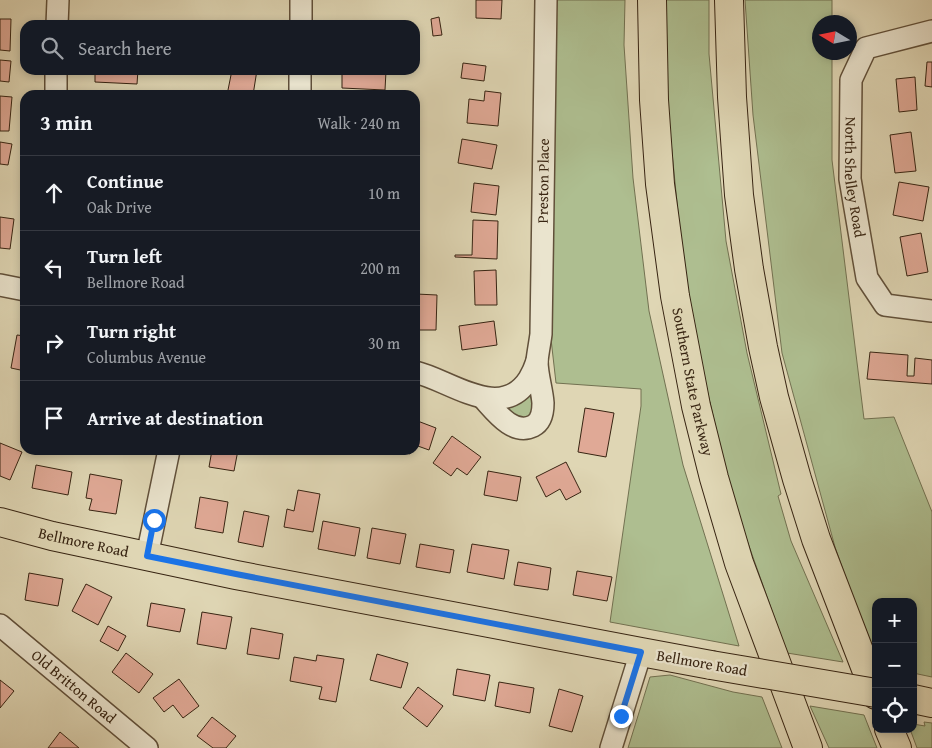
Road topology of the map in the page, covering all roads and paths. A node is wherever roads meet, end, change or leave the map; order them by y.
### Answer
1 (58, 0) edge
2 (301, 0) edge
3 (546, 0) edge
4 (652, 0) edge
5 (729, 0) edge
6 (57, 20) edge
7 (301, 20) edge
8 (932, 31) edge
9 (56, 75) edge
10 (300, 75) edge
11 (56, 90) edge
12 (300, 90) edge
13 (0, 285) edge
14 (20, 289) edge
15 (932, 310) edge
16 (537, 362) junction
17 (420, 374) edge
18 (482, 398) junction
19 (168, 455) edge
20 (0, 522) edge
21 (147, 556) junction
22 (0, 625) edge
23 (641, 652) junction
24 (874, 688) edge
25 (872, 693) edge
26 (917, 700) edge
27 (932, 703) edge
28 (891, 733) edge
29 (147, 748) edge
30 (611, 748) edge
31 (808, 748) edge
32 (897, 748) edge

1 - 6 street
2 - 7 street
3 - 16 street, Preston Place
4 - 31 main road, Southern State Parkway
5 - 24 main road
8 - 15 street, North Shelley Road
9 - 11 street
10 - 12 street
13 - 14 street
16 - 18 street
16 - 18 street
17 - 18 street
19 - 21 street
20 - 21 main road, Bellmore Road
21 - 23 main road, Bellmore Road
22 - 29 street, Old Britton Road
23 - 25 main road, Bellmore Road, bridge
23 - 30 street
26 - 27 main road
28 - 32 main road

